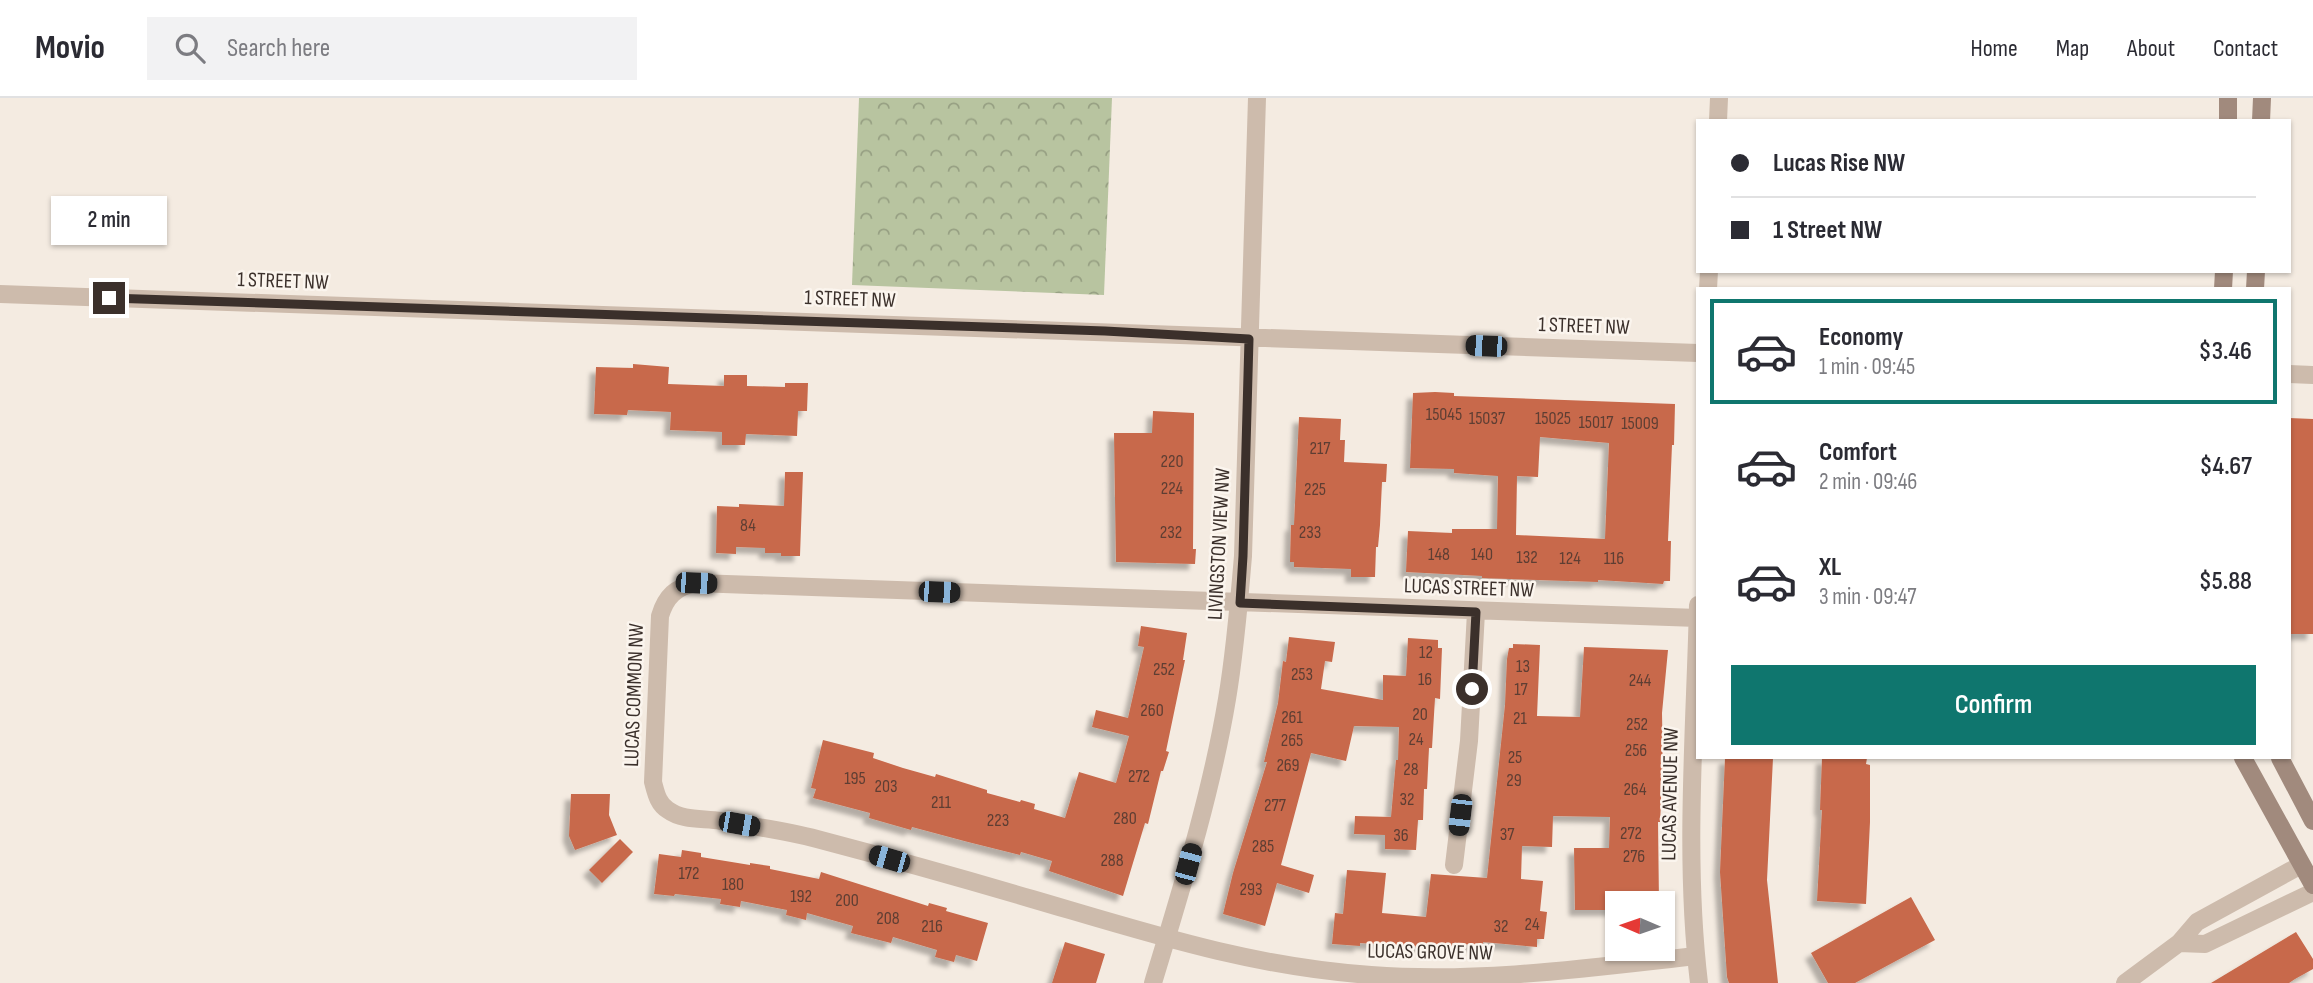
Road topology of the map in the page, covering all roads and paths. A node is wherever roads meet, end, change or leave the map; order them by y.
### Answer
1 (1257, 98) edge
2 (1719, 98) edge
3 (2228, 98) edge
4 (2262, 98) edge
5 (1717, 119) edge
6 (2228, 119) edge
7 (2261, 119) edge
8 (0, 294) edge
9 (1249, 339) junction
10 (1696, 353) edge
11 (2291, 374) edge
12 (2313, 375) edge
13 (1240, 603) junction
14 (1476, 612) junction
15 (1696, 618) edge
16 (1696, 655) edge
17 (2244, 759) edge
18 (2281, 759) edge
19 (2313, 821) edge
20 (2307, 863) edge
21 (1454, 865) dead end
22 (2313, 885) edge
23 (2313, 892) edge
24 (1166, 940) junction
25 (2179, 943) junction
26 (1696, 956) junction
27 (1153, 983) edge
28 (1699, 983) edge
29 (2125, 983) edge

1 - 9 street, LIVINGSTON VIEW NW
2 - 5 street
3 - 6 street
4 - 7 street
8 - 9 street, 1 STREET NW
9 - 10 street, 1 STREET NW
9 - 13 street, LIVINGSTON VIEW NW
11 - 12 street
13 - 14 street, LUCAS STREET NW
13 - 24 street, LIVINGSTON VIEW NW
13 - 24 street, LUCAS COMMON NW
14 - 15 street, LUCAS STREET NW
14 - 21 street
16 - 26 street, LUCAS AVENUE NW
17 - 20 street
18 - 19 street
20 - 22 street
20 - 25 street
23 - 25 street
24 - 26 street, LUCAS GROVE NW
24 - 27 street, LIVINGSTON VIEW NW
25 - 29 street
26 - 28 street, LUCAS AVENUE NW

